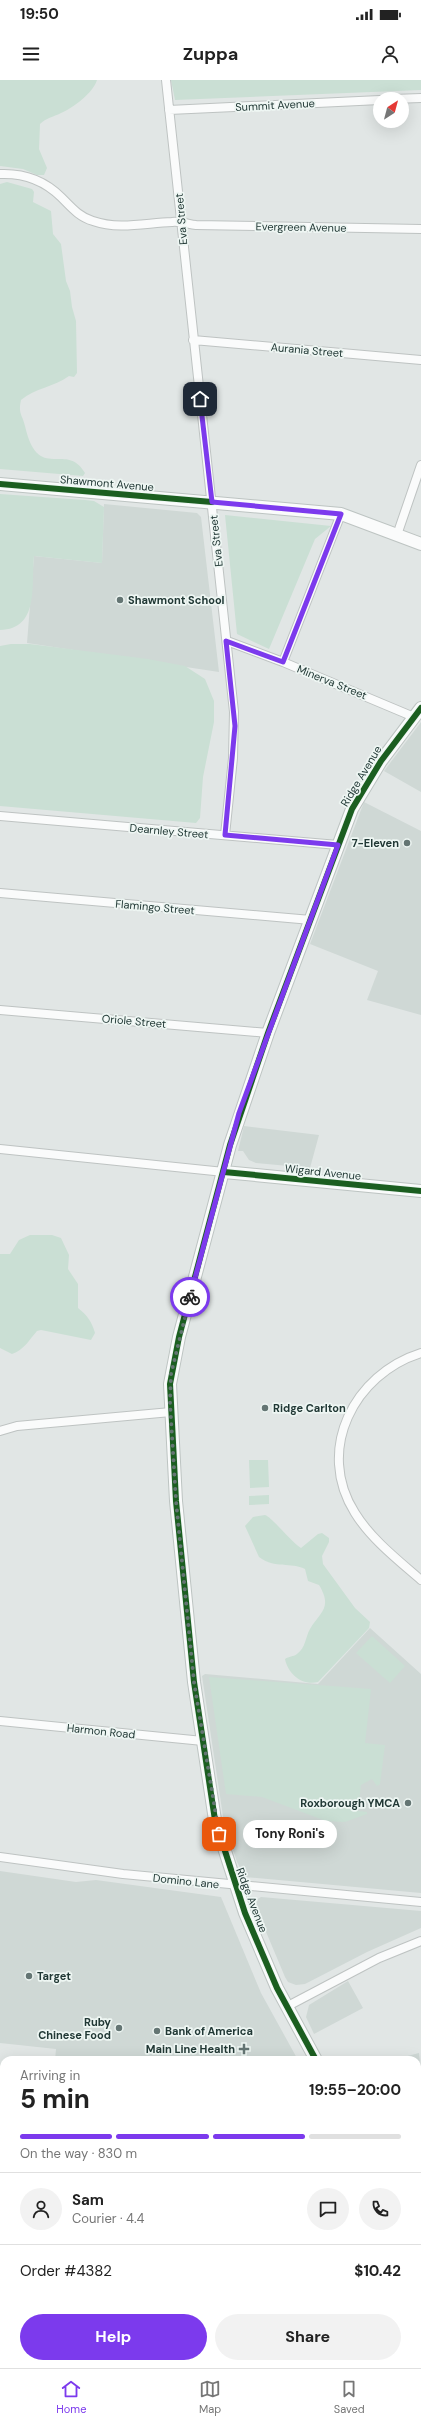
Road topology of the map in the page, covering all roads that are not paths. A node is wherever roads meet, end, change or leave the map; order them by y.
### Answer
1 (166, 80) edge
2 (409, 98) edge
3 (421, 98) edge
4 (373, 100) edge
5 (169, 110) junction
6 (0, 174) edge
7 (182, 223) junction
8 (421, 229) edge
9 (193, 340) junction
10 (421, 360) edge
11 (421, 465) edge
12 (0, 484) edge
13 (212, 502) junction
14 (341, 514) junction
15 (397, 535) junction
16 (421, 544) edge
17 (226, 641) junction
18 (283, 662) junction
19 (417, 713) edge
20 (0, 816) edge
21 (225, 835) junction
22 (338, 845) junction
23 (0, 893) edge
24 (311, 920) junction
25 (0, 1010) edge
26 (268, 1033) junction
27 (0, 1149) edge
28 (224, 1172) junction
29 (421, 1191) edge
30 (421, 1353) edge
31 (171, 1412) junction
32 (0, 1432) edge
33 (421, 1580) edge
34 (0, 1721) edge
35 (203, 1741) junction
36 (0, 1857) edge
37 (235, 1886) junction
38 (421, 1902) edge
39 (421, 1941) edge
40 (286, 2007) junction
41 (314, 2056) edge

1 - 5 street, Eva Street
2 - 3 street
4 - 5 street, Summit Avenue
5 - 7 street, Eva Street
6 - 7 street, Evergreen Avenue
7 - 8 street, Evergreen Avenue
7 - 9 street, Eva Street
9 - 10 street, Aurania Street
9 - 13 street, Eva Street
11 - 15 street
12 - 13 main road, Shawmont Avenue
13 - 14 main road, Shawmont Avenue
13 - 17 street, Eva Street
14 - 15 main road, Shawmont Avenue
14 - 18 street
15 - 16 main road, Shawmont Avenue
17 - 18 street, Minerva Street
17 - 21 street, Eva Street
18 - 19 street, Minerva Street
19 - 22 main road, Ridge Avenue
20 - 21 street, Dearnley Street
21 - 22 street, Dearnley Street
22 - 24 main road, Ridge Avenue
23 - 24 street, Flamingo Street
24 - 26 main road, Ridge Avenue
25 - 26 street, Oriole Street
26 - 28 main road, Ridge Avenue
27 - 28 street, Wigard Avenue
28 - 29 main road, Wigard Avenue
28 - 31 main road, Ridge Avenue
30 - 33 street
31 - 32 street
31 - 35 main road, Ridge Avenue
34 - 35 street, Harmon Road
35 - 37 main road, Ridge Avenue
36 - 37 street, Domino Lane
37 - 38 street, Domino Lane
37 - 40 main road, Ridge Avenue
39 - 40 street
40 - 41 main road, Ridge Avenue

